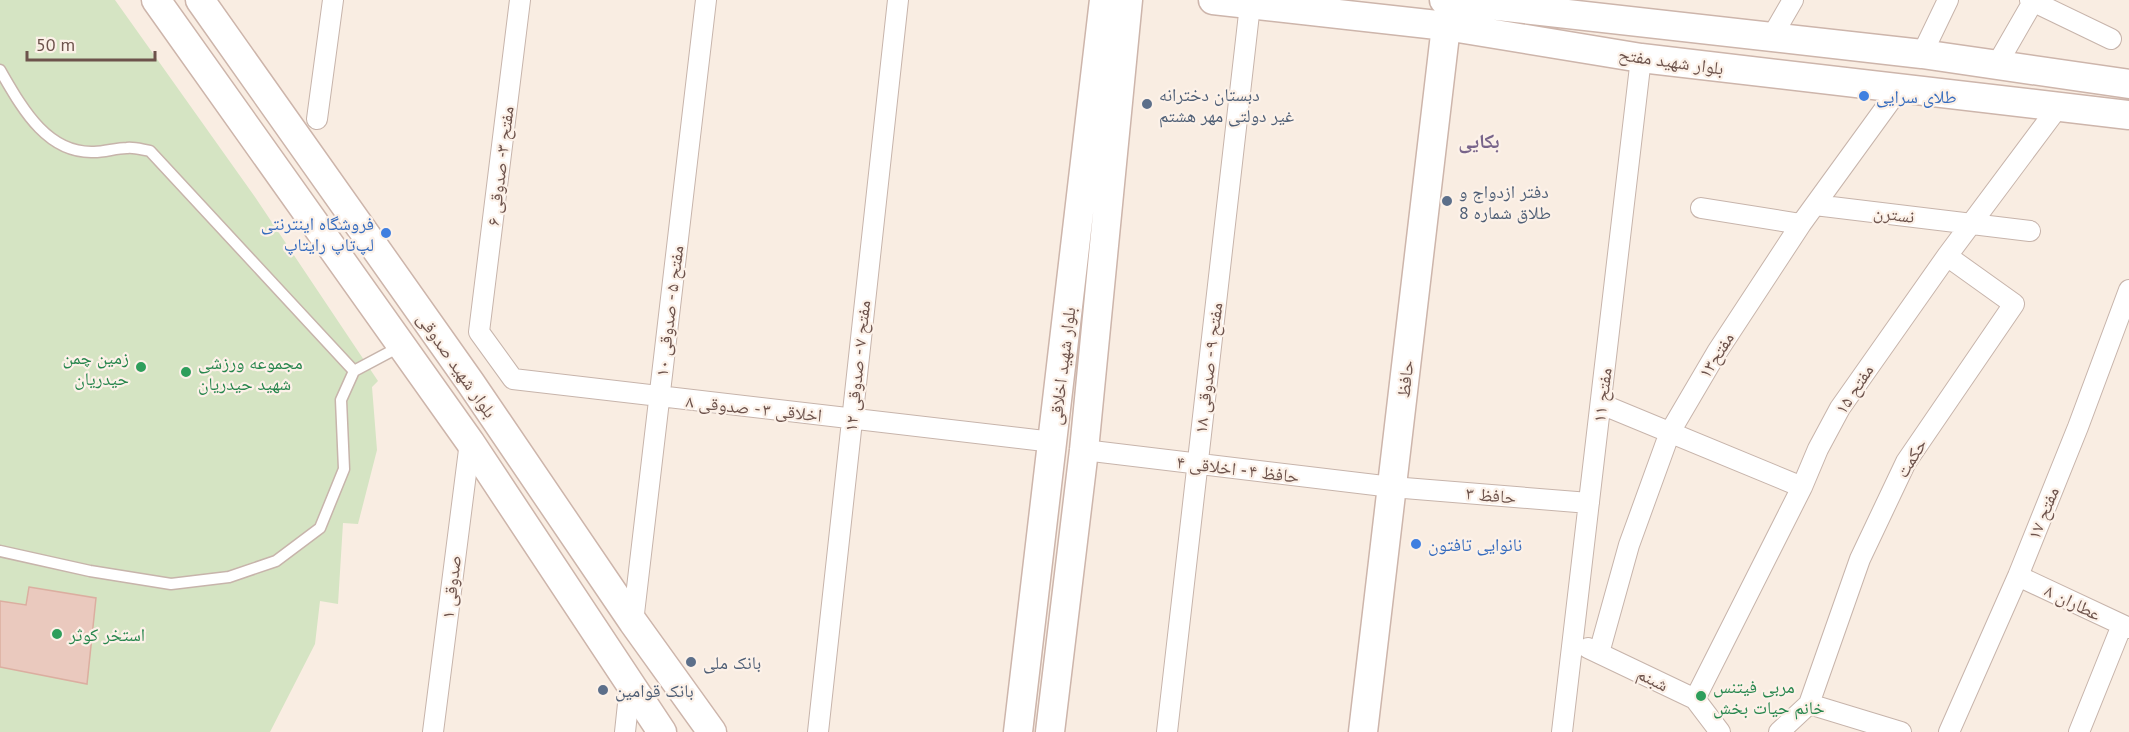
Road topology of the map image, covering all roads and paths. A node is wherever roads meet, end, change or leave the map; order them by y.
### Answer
1 (156, 0) edge
2 (200, 0) edge
3 (333, 0) edge
4 (520, 0) edge
5 (706, 0) edge
6 (898, 0) edge
7 (1104, 0) edge
8 (1128, 0) edge
9 (1213, 0) edge
10 (1794, 0) edge
11 (1948, 0) edge
12 (2032, 0) edge
13 (1250, 5) junction
14 (1446, 7) edge
15 (1771, 38) junction
16 (2111, 39) dead end
17 (1922, 54) junction
18 (1641, 58) junction
19 (1996, 66) junction
20 (0, 70) edge
21 (2129, 84) edge
22 (1899, 89) junction
23 (2059, 106) junction
24 (2129, 115) edge
25 (317, 118) dead end
26 (1815, 205) junction
27 (1701, 208) dead end
28 (1972, 223) junction
29 (1801, 224) junction
30 (2030, 231) dead end
31 (1947, 256) junction
32 (2129, 290) edge
33 (479, 332) joint
34 (401, 345) junction
35 (354, 371) junction
36 (659, 397) junction
37 (1601, 404) junction
38 (851, 419) junction
39 (1670, 432) junction
40 (470, 442) junction
41 (1053, 442) junction
42 (1084, 450) junction
43 (1197, 464) junction
44 (1392, 487) junction
45 (1802, 487) junction
46 (1589, 503) junction
47 (0, 551) edge
48 (2018, 576) junction
49 (633, 621) junction
50 (2125, 627) edge
51 (1573, 642) junction
52 (1599, 653) junction
53 (630, 684) junction
54 (1695, 699) junction
55 (1809, 705) junction
56 (433, 732) edge
57 (625, 732) edge
58 (662, 732) edge
59 (712, 732) edge
60 (818, 732) edge
61 (1018, 732) edge
62 (1050, 732) edge
63 (1167, 732) edge
64 (1363, 732) edge
65 (1562, 732) edge
66 (1720, 732) edge
67 (1779, 732) edge
68 (1901, 732) edge
69 (1948, 732) edge
70 (2079, 732) edge

1 - 34 main road, بلوار شهید صدوقی
2 - 49 main road, بلوار شهید صدوقی
3 - 25 street
4 - 33 street, مفتح ۳- صدوقی ۶
5 - 36 street, مفتح ۵ - صدوقی ۱۰
6 - 38 street, مفتح ۷ - صدوقی ۱۲
7 - 41 main road, بلوار شهید اخلاقی
8 - 42 main road, بلوار شهید اخلاقی
9 - 13 main road, بلوار شهید مفتح
10 - 15 street
11 - 17 street
12 - 16 street
12 - 19 street
13 - 14 main road, بلوار شهید مفتح
13 - 43 street, مفتح ۹ - صدوقی ۱۸
14 - 15 main road, بلوار شهید مفتح
14 - 18 main road, بلوار شهید مفتح
14 - 44 main road, حافظ
15 - 17 main road, بلوار شهید مفتح
17 - 19 main road, بلوار شهید مفتح
18 - 22 main road, بلوار شهید مفتح
18 - 37 street, مفتح ۱۱
19 - 21 main road, بلوار شهید مفتح
20 - 35 lane
22 - 23 main road, بلوار شهید مفتح
22 - 26 street, مفتح۱۳
23 - 24 main road, بلوار شهید مفتح
23 - 28 street, مفتح ۱۵
26 - 28 street, نسترن
26 - 29 street, مفتح۱۳
27 - 29 street
28 - 30 street, نسترن
28 - 31 street, مفتح ۱۵
29 - 39 street, مفتح۱۳
31 - 45 street, مفتح ۱۵
31 - 55 street, حکمت
32 - 48 street, مفتح ۱۷
33 - 36 street, اخلاقی ۳ - صدوقی ۸
34 - 35 lane
34 - 40 main road, بلوار شهید صدوقی
35 - 47 lane
36 - 38 street, اخلاقی ۳ - صدوقی ۸
36 - 49 street, مفتح ۵ - صدوقی ۱۰
37 - 39 street
37 - 46 street, مفتح ۱۱
38 - 41 street, اخلاقی ۳ - صدوقی ۸
38 - 60 street, مفتح ۷ - صدوقی ۱۲
39 - 45 street
39 - 52 street, مفتح۱۳
40 - 53 main road, بلوار شهید صدوقی
40 - 56 street, صدوقی ۱
41 - 61 main road, بلوار شهید اخلاقی
42 - 43 street, حافظ ۴ - اخلاقی ۴
42 - 62 main road, بلوار شهید اخلاقی
43 - 44 street, حافظ ۴ - اخلاقی ۴
43 - 63 street, مفتح ۹ - صدوقی ۱۸
44 - 46 street, حافظ ۳
44 - 64 main road, حافظ
45 - 54 street, مفتح ۱۵
46 - 51 street, مفتح ۱۱
48 - 50 street, عطاران ۸
48 - 69 street, مفتح ۱۷
49 - 59 main road, بلوار شهید صدوقی
50 - 70 street
51 - 52 street, شبنم
51 - 65 street, مفتح ۱۱
52 - 54 street, شبنم
53 - 57 street
53 - 58 main road, بلوار شهید صدوقی
54 - 66 street, شبنم
55 - 67 street
55 - 68 street

